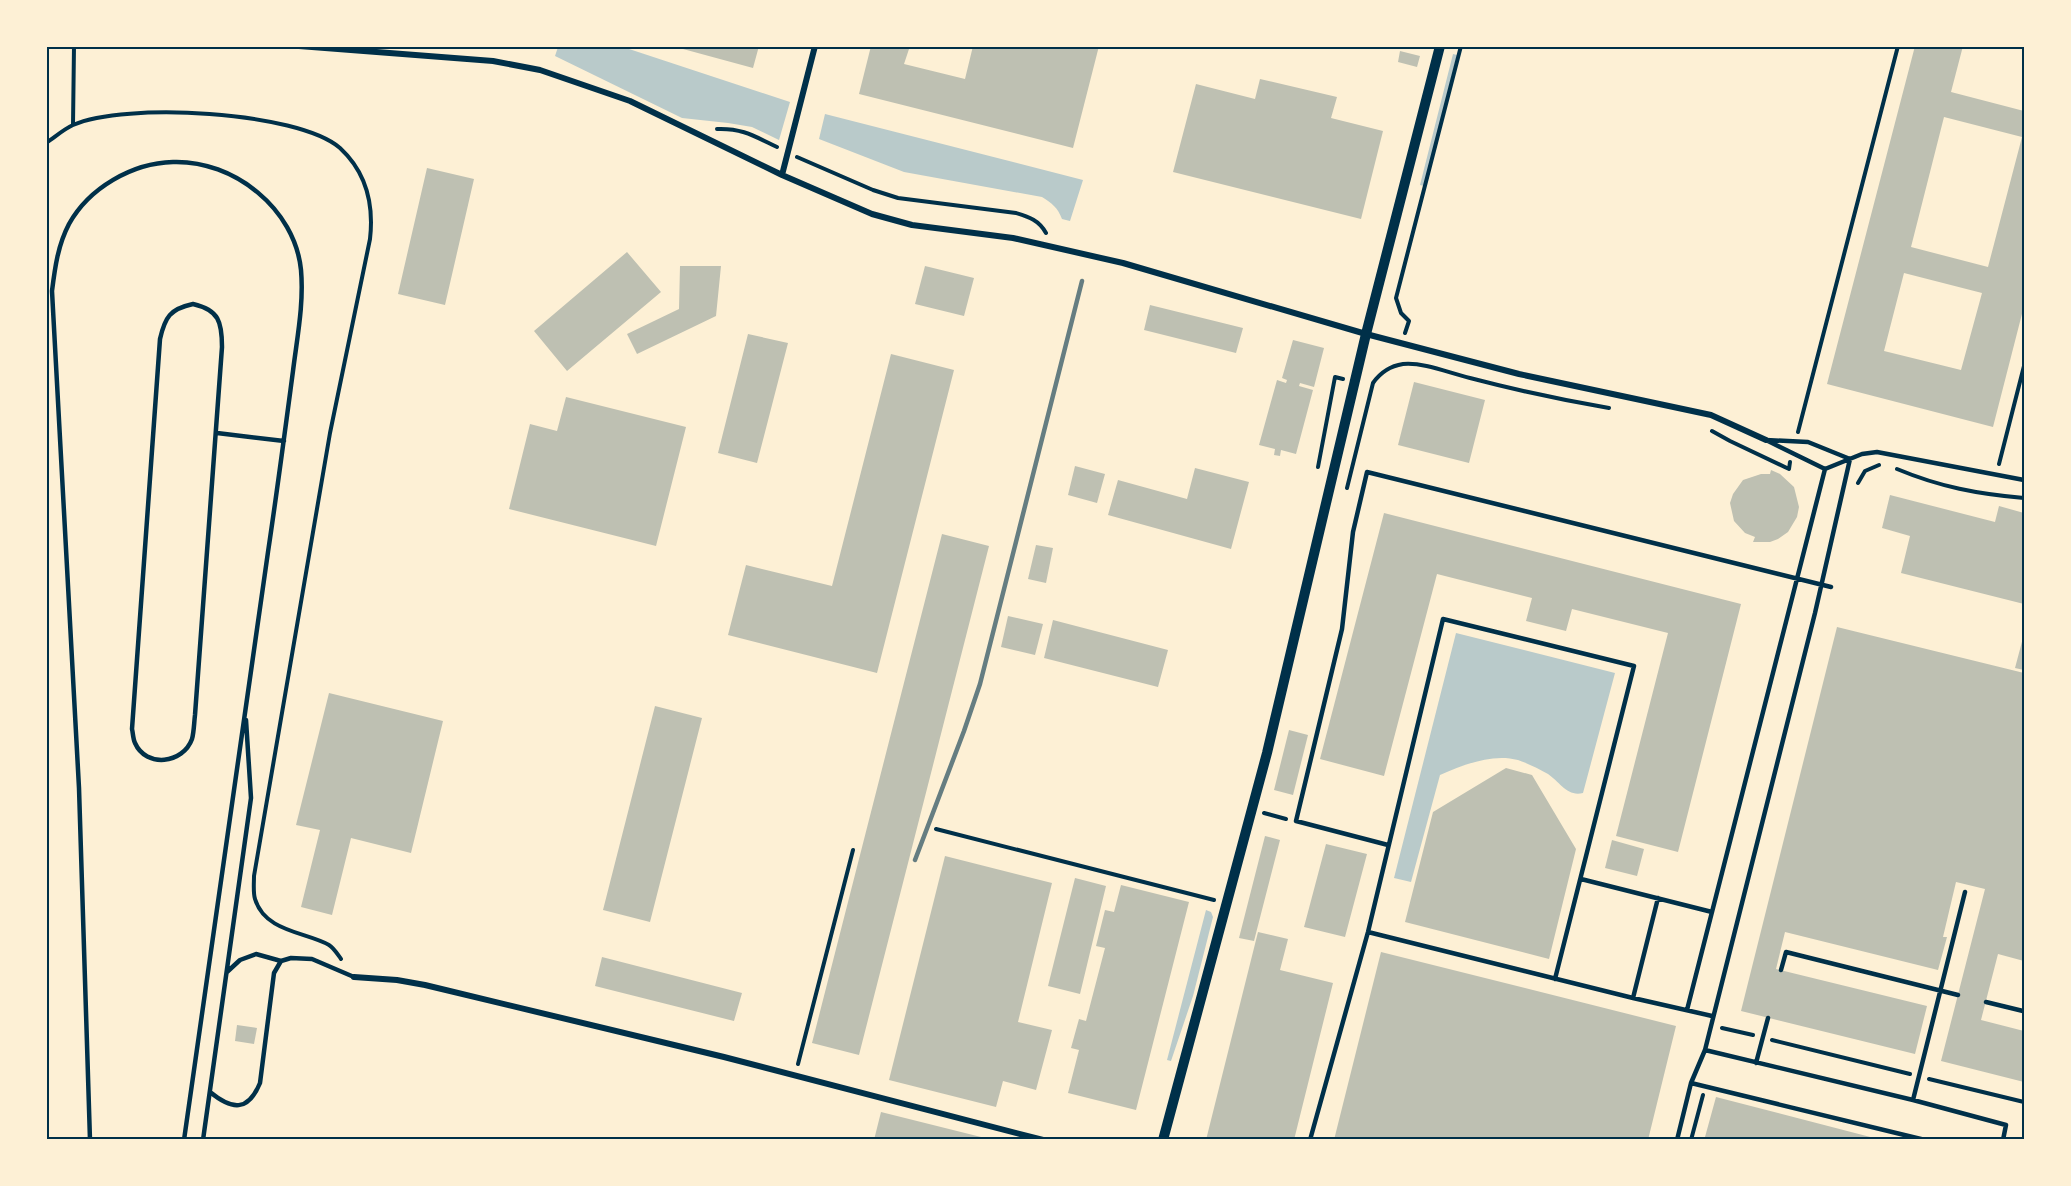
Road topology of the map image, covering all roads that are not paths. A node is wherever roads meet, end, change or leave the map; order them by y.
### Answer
1 (299, 46) edge
2 (815, 46) edge
3 (1440, 46) edge
4 (782, 175) junction
5 (1366, 334) junction
6 (217, 433) junction
7 (1766, 440) junction
8 (284, 441) junction
9 (1850, 459) junction
10 (1825, 470) junction
11 (2025, 480) edge
12 (1798, 578) junction
13 (1822, 585) junction
14 (1831, 588) dead end
15 (246, 710) junction
16 (1388, 845) junction
17 (1581, 879) junction
18 (1965, 892) dead end
19 (1658, 898) junction
20 (1712, 912) junction
21 (1368, 932) junction
22 (281, 961) junction
23 (1781, 970) dead end
24 (227, 972) junction
25 (354, 977) joint
26 (1555, 979) junction
27 (1940, 991) junction
28 (1958, 995) dead end
29 (1633, 998) junction
30 (1986, 1002) dead end
31 (1687, 1010) junction
32 (2023, 1011) edge
33 (1712, 1016) junction
34 (1768, 1018) dead end
35 (1704, 1050) junction
36 (1756, 1063) junction
37 (1691, 1083) junction
38 (210, 1092) junction
39 (1913, 1100) junction
40 (90, 1140) edge
41 (184, 1140) edge
42 (203, 1140) edge
43 (1043, 1140) edge
44 (1162, 1140) edge
45 (1310, 1140) edge
46 (1677, 1140) edge
47 (1925, 1140) edge
48 (2003, 1140) edge

1 - 4 street
2 - 4 street
3 - 5 street
4 - 5 street
5 - 7 street
5 - 44 street
6 - 6 lane
6 - 8 lane
7 - 9 lane
7 - 10 lane
8 - 15 lane
8 - 40 lane
9 - 10 lane
9 - 11 lane
9 - 13 lane
10 - 12 lane
12 - 13 lane
12 - 16 lane
12 - 20 lane
13 - 14 lane
13 - 33 lane
15 - 24 lane
15 - 41 lane
16 - 17 lane
16 - 21 lane
17 - 19 lane
17 - 26 lane
18 - 27 lane
19 - 20 lane
19 - 29 lane
20 - 31 lane
21 - 26 lane
21 - 45 lane
22 - 24 lane
22 - 25 lane
22 - 38 lane
23 - 27 lane
24 - 38 lane
25 - 43 street
26 - 29 lane
27 - 28 lane
27 - 39 lane
29 - 31 lane
30 - 32 lane
31 - 33 lane
33 - 35 lane
34 - 36 lane
35 - 36 lane
35 - 37 lane
36 - 39 lane
37 - 46 lane
37 - 47 lane
38 - 42 lane
39 - 48 lane

